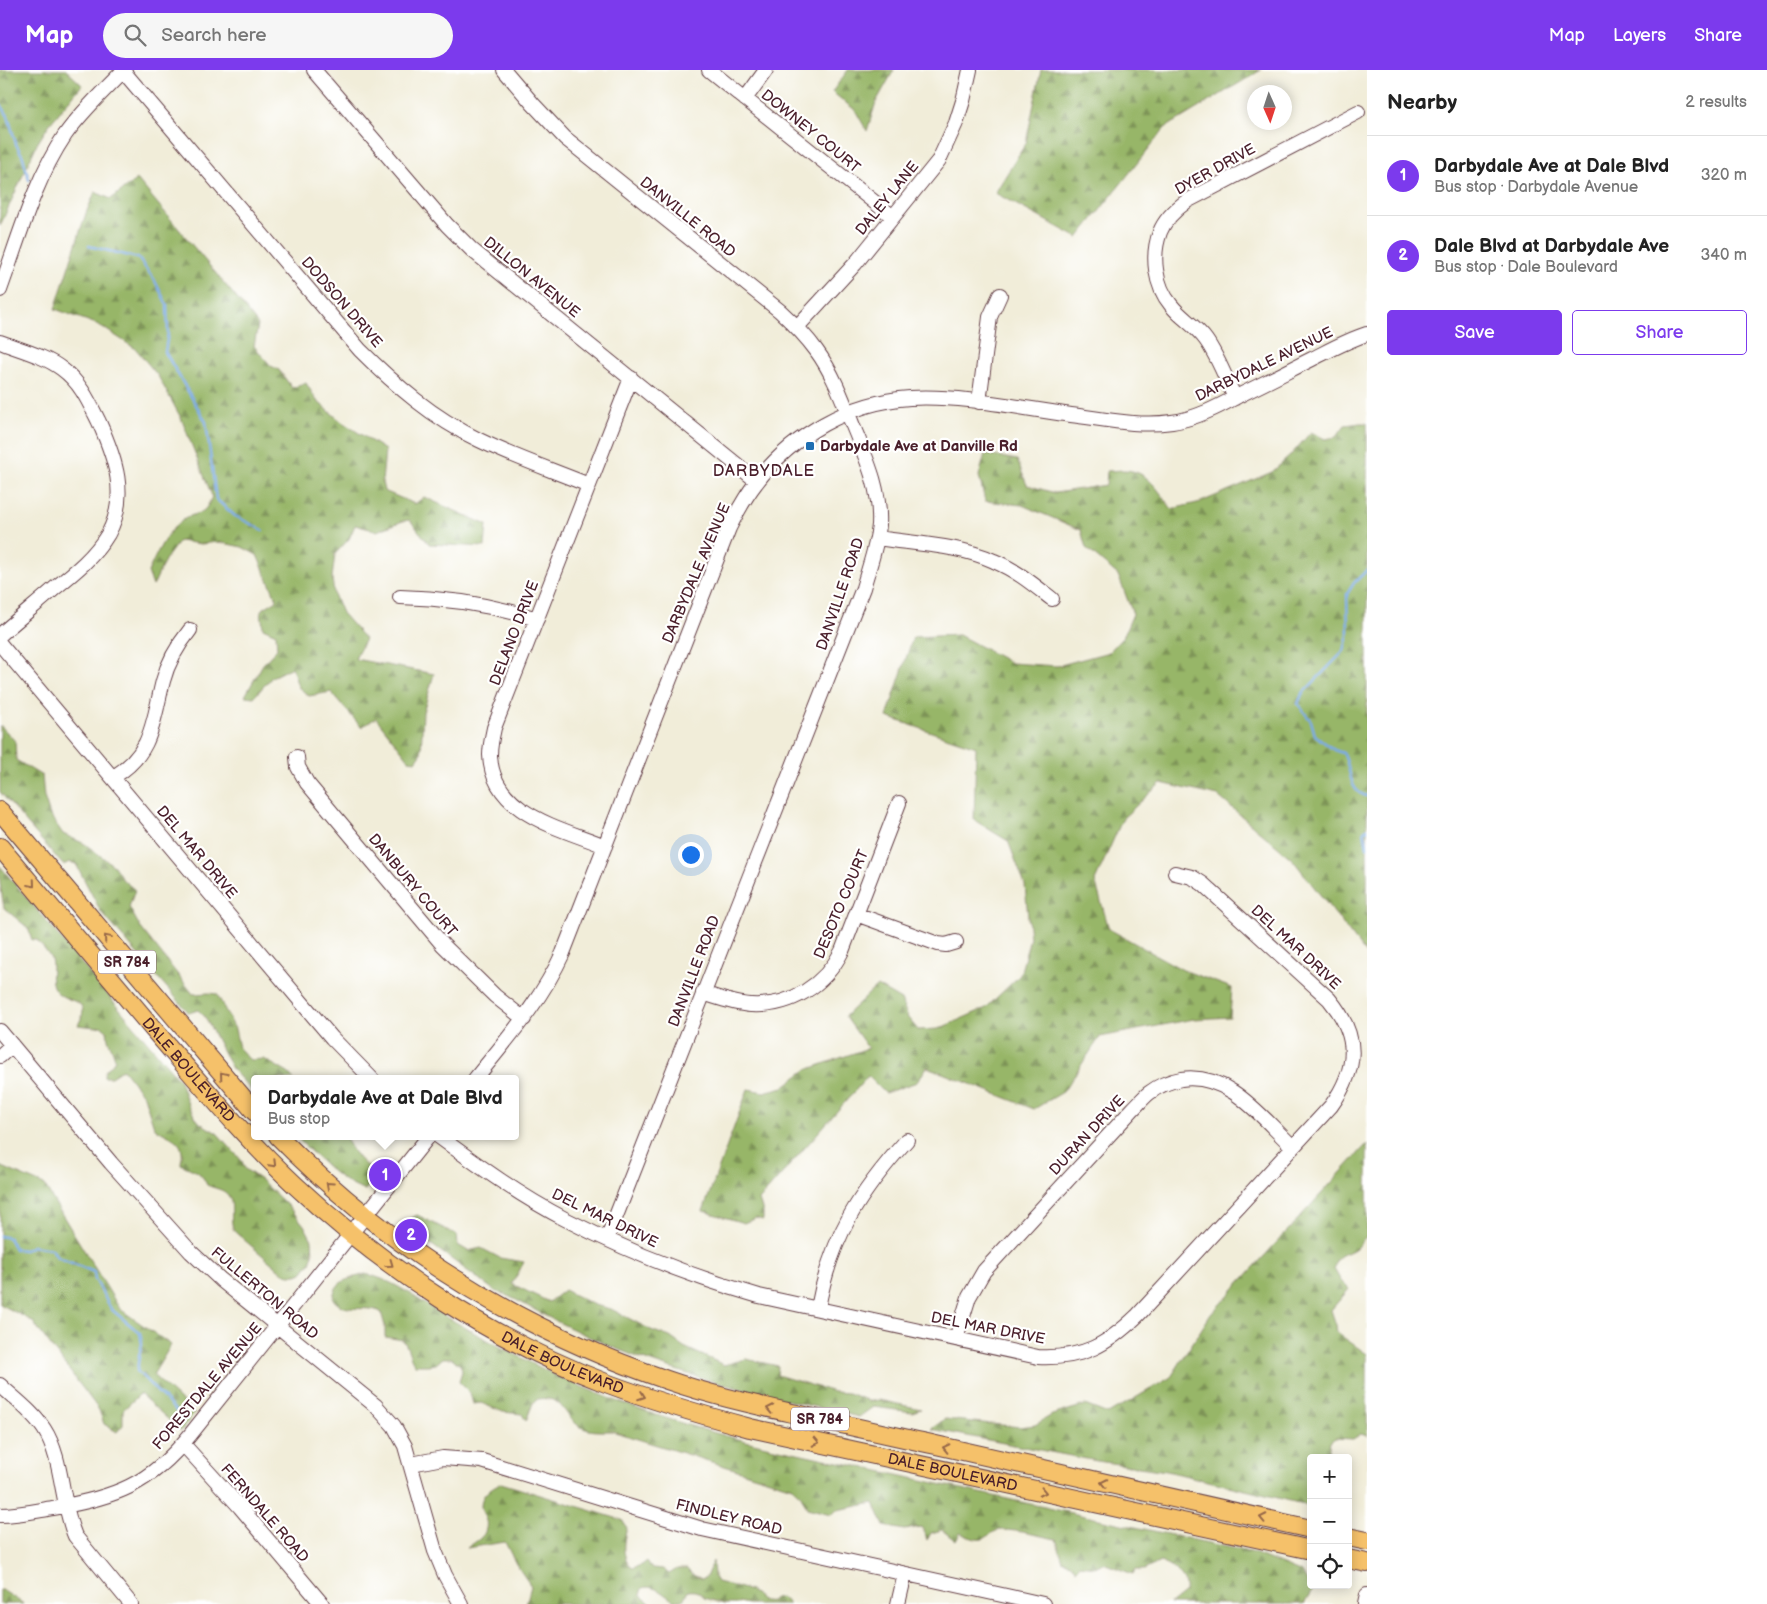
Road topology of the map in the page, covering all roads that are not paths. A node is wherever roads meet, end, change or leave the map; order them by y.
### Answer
1 (124, 70) edge
2 (314, 70) edge
3 (504, 70) edge
4 (708, 70) edge
5 (766, 70) edge
6 (970, 70) edge
7 (745, 98) junction
8 (1358, 112) dead end
9 (893, 217) junction
10 (0, 290) edge
11 (1000, 295) dead end
12 (797, 327) junction
13 (1367, 334) edge
14 (0, 342) edge
15 (631, 378) junction
16 (1235, 398) junction
17 (980, 402) junction
18 (848, 412) junction
19 (757, 481) junction
20 (589, 485) junction
21 (877, 538) junction
22 (400, 597) dead end
23 (1052, 600) dead end
24 (537, 619) junction
25 (190, 630) dead end
26 (0, 635) edge
27 (0, 644) edge
28 (298, 757) dead end
29 (113, 777) junction
30 (900, 803) dead end
31 (0, 811) edge
32 (605, 846) junction
33 (0, 847) edge
34 (1175, 873) dead end
35 (856, 914) junction
36 (956, 942) dead end
37 (702, 993) junction
38 (524, 1019) junction
39 (0, 1031) edge
40 (12, 1045) junction
41 (0, 1056) edge
42 (368, 1075) edge
43 (478, 1075) edge
44 (251, 1107) edge
45 (282, 1140) edge
46 (426, 1140) edge
47 (444, 1140) edge
48 (907, 1140) dead end
49 (1293, 1147) junction
50 (366, 1216) junction
51 (352, 1234) junction
52 (607, 1239) junction
53 (818, 1308) junction
54 (278, 1327) junction
55 (956, 1339) junction
56 (0, 1385) edge
57 (183, 1444) junction
58 (411, 1464) junction
59 (67, 1506) junction
60 (0, 1515) edge
61 (1307, 1528) edge
62 (1352, 1538) edge
63 (1367, 1541) edge
64 (1307, 1549) edge
65 (1352, 1560) edge
66 (1367, 1563) edge
67 (905, 1574) junction
68 (1367, 1595) edge
69 (131, 1604) edge
70 (322, 1604) edge
71 (461, 1604) edge
72 (898, 1604) edge
73 (1043, 1604) edge
74 (1365, 1604) edge

1 - 10 street
1 - 20 street, DODSON DRIVE
2 - 15 street, DILLON AVENUE
3 - 12 street, DANVILLE ROAD
4 - 7 street, DOWNEY COURT
5 - 7 street
6 - 9 street, DALEY LANE
7 - 9 street, DOWNEY COURT
8 - 16 street, DYER DRIVE
9 - 12 street, DALEY LANE
11 - 17 street
12 - 18 street, DANVILLE ROAD
13 - 16 street, DARBYDALE AVENUE
14 - 26 street
15 - 19 street, DILLON AVENUE
15 - 20 street, DELANO DRIVE
16 - 17 street, DARBYDALE AVENUE
17 - 18 street, DARBYDALE AVENUE
18 - 19 street, DARBYDALE AVENUE
18 - 21 street, DANVILLE ROAD
19 - 32 street, DARBYDALE AVENUE
20 - 24 street, DELANO DRIVE
21 - 23 street
21 - 37 street, DANVILLE ROAD
22 - 24 street
24 - 32 street, DELANO DRIVE
25 - 29 street
27 - 29 street, DEL MAR DRIVE
28 - 38 street, DANBURY COURT
29 - 42 street, DEL MAR DRIVE
30 - 35 street, DESOTO COURT
44 -> 31 main road, DALE BOULEVARD / SR 784
32 - 38 street, DARBYDALE AVENUE
33 -> 51 main road, DALE BOULEVARD / SR 784
34 - 49 street, DEL MAR DRIVE
35 - 36 street
35 - 37 street, DESOTO COURT
37 - 52 street, DANVILLE ROAD
38 - 43 street, DARBYDALE AVENUE
39 - 40 street, FULLERTON ROAD
40 - 41 street
40 - 54 street, FULLERTON ROAD
50 -> 45 main road, DALE BOULEVARD / SR 784
46 - 50 street
47 - 52 street, DEL MAR DRIVE
48 - 53 street
49 - 55 street, DEL MAR DRIVE
49 - 55 street, DURAN DRIVE
50 - 51 street, FORESTDALE AVENUE
61 -> 50 main road, DALE BOULEVARD / SR 784
51 - 54 street, FORESTDALE AVENUE
51 -> 64 main road, DALE BOULEVARD / SR 784
52 - 53 street, DEL MAR DRIVE
53 - 55 street, DEL MAR DRIVE
54 - 57 street, FORESTDALE AVENUE
54 - 58 street, FULLERTON ROAD
56 - 59 street
57 - 59 street, FORESTDALE AVENUE
57 - 70 street, FERNDALE ROAD
58 - 67 street, FINDLEY ROAD
58 - 71 street, FULLERTON ROAD
59 - 60 street, FORESTDALE AVENUE
59 - 69 street
62 - 63 main road
65 - 66 main road
67 - 72 street
67 - 73 street, FINDLEY ROAD
68 - 74 street

